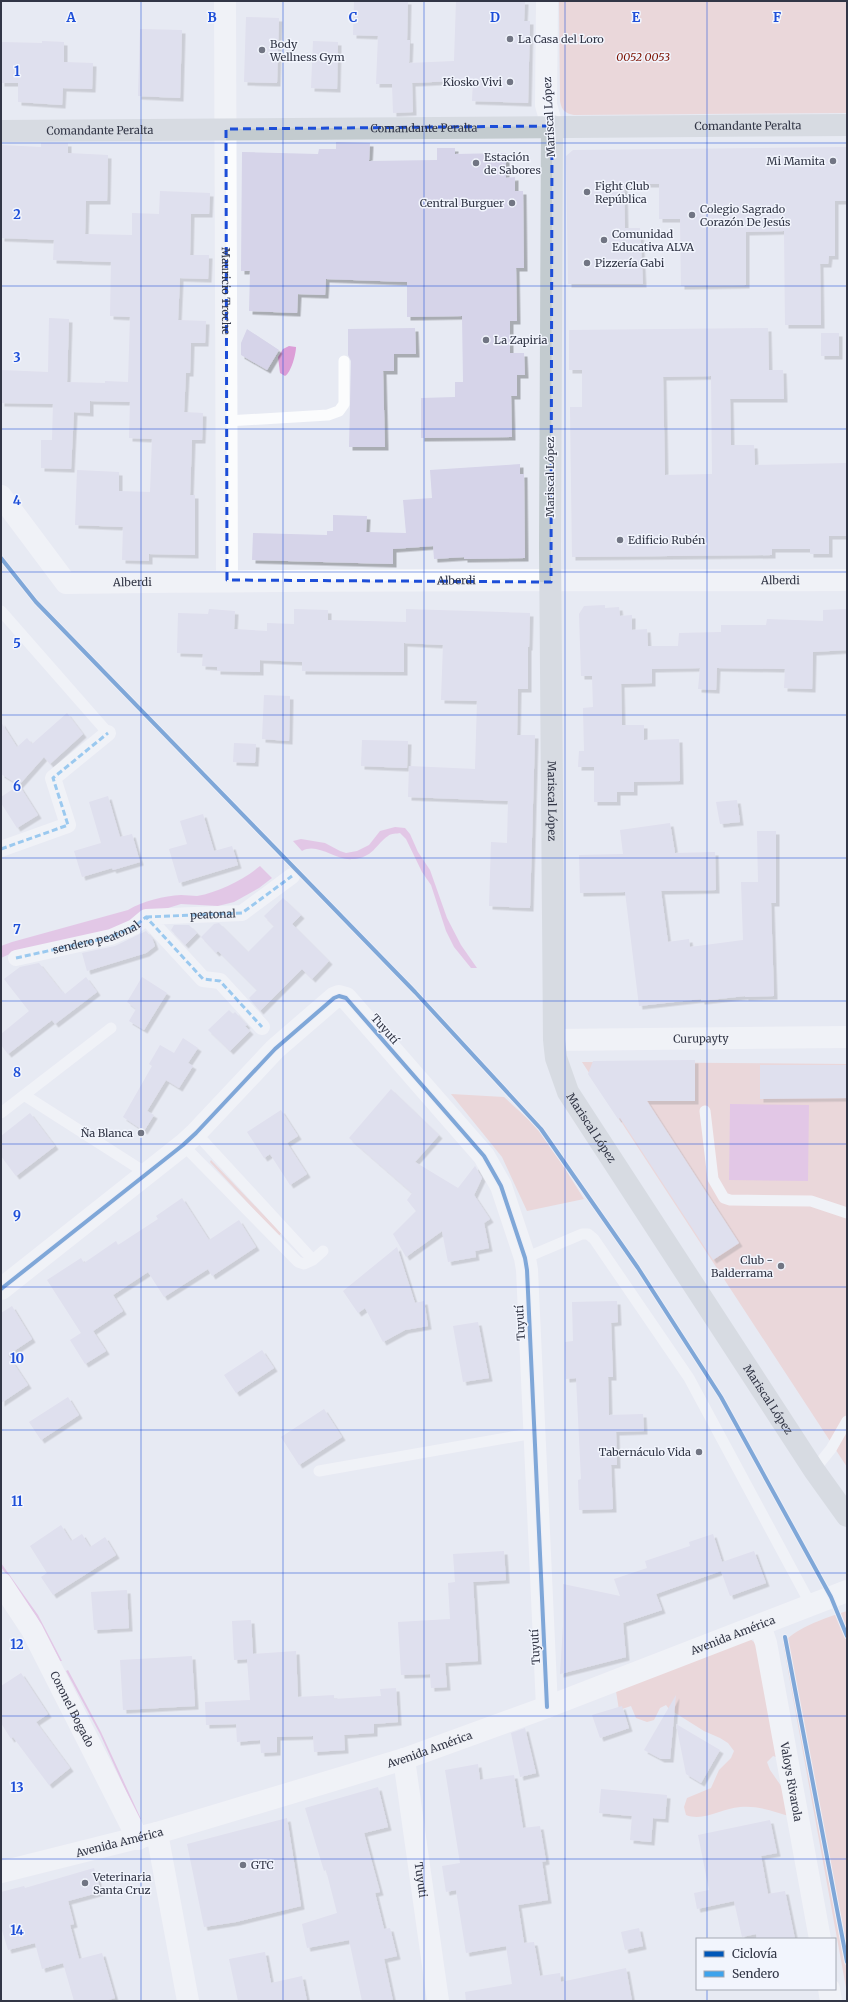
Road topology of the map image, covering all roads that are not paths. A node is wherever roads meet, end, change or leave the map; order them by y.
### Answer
1 (225, 1) edge
2 (547, 1) edge
3 (847, 125) edge
4 (552, 126) junction
5 (226, 129) junction
6 (1, 131) edge
7 (344, 361) dead end
8 (227, 422) junction
9 (1, 496) edge
10 (227, 580) junction
11 (847, 580) edge
12 (551, 582) junction
13 (1, 611) edge
14 (108, 733) joint
15 (1, 849) edge
16 (292, 876) dead end
17 (146, 917) junction
18 (16, 958) dead end
19 (262, 1027) dead end
20 (111, 1028) dead end
21 (847, 1037) edge
22 (554, 1040) junction
23 (24, 1095) junction
24 (705, 1111) dead end
25 (1, 1113) edge
26 (190, 1139) junction
27 (146, 1173) junction
28 (847, 1213) edge
29 (323, 1251) dead end
30 (525, 1258) junction
31 (313, 1260) junction
32 (1, 1289) edge
33 (847, 1421) edge
34 (534, 1433) junction
35 (814, 1470) junction
36 (320, 1471) dead end
37 (847, 1516) edge
38 (1, 1583) edge
39 (847, 1591) edge
40 (811, 1606) junction
41 (760, 1625) junction
42 (547, 1707) junction
43 (404, 1759) junction
44 (147, 1836) junction
45 (1, 1872) edge
46 (820, 1938) edge
47 (829, 1990) edge
48 (188, 2001) edge
49 (438, 2001) edge
50 (831, 2001) edge

1 - 5 street, Mauricio Troche
2 - 4 street, Mariscal López
3 - 4 main road, Comandante Peralta
4 - 5 main road, Comandante Peralta
4 - 12 main road, Mariscal López
5 - 6 main road, Comandante Peralta
5 - 8 street, Mauricio Troche
7 - 8 lane
8 - 10 street, Mauricio Troche
9 - 10 street, Alberdi
10 - 12 street, Alberdi
11 - 12 street, Alberdi
12 - 22 main road, Mariscal López
13 - 14 lane
14 - 15 street
16 - 17 street, peatonal
17 - 18 street, sendero peatonal
17 - 19 street, sendero peatonal
20 - 23 lane
21 - 22 street, Curupayty
22 - 35 main road, Mariscal López
23 - 25 lane
23 - 27 lane
24 - 28 lane
26 - 27 street
26 - 30 street, Tuyutí
26 - 31 lane
26 - 31 lane
27 - 32 street
29 - 31 lane
30 - 34 street, Tuyutí
30 - 40 lane
33 - 35 lane
34 - 36 lane
34 - 42 street, Tuyutí
35 - 37 main road, Mariscal López
38 - 44 street, Coronel Bogado
39 - 40 street, Avenida América
40 - 41 street, Avenida América
41 - 42 street, Avenida América
41 - 46 street, Valoys Rivarola
42 - 43 street, Avenida América
43 - 44 street, Avenida América
43 - 49 street, Tuyuti
44 - 45 street, Avenida América
44 - 48 street, Coronel Bogado
47 - 50 street

